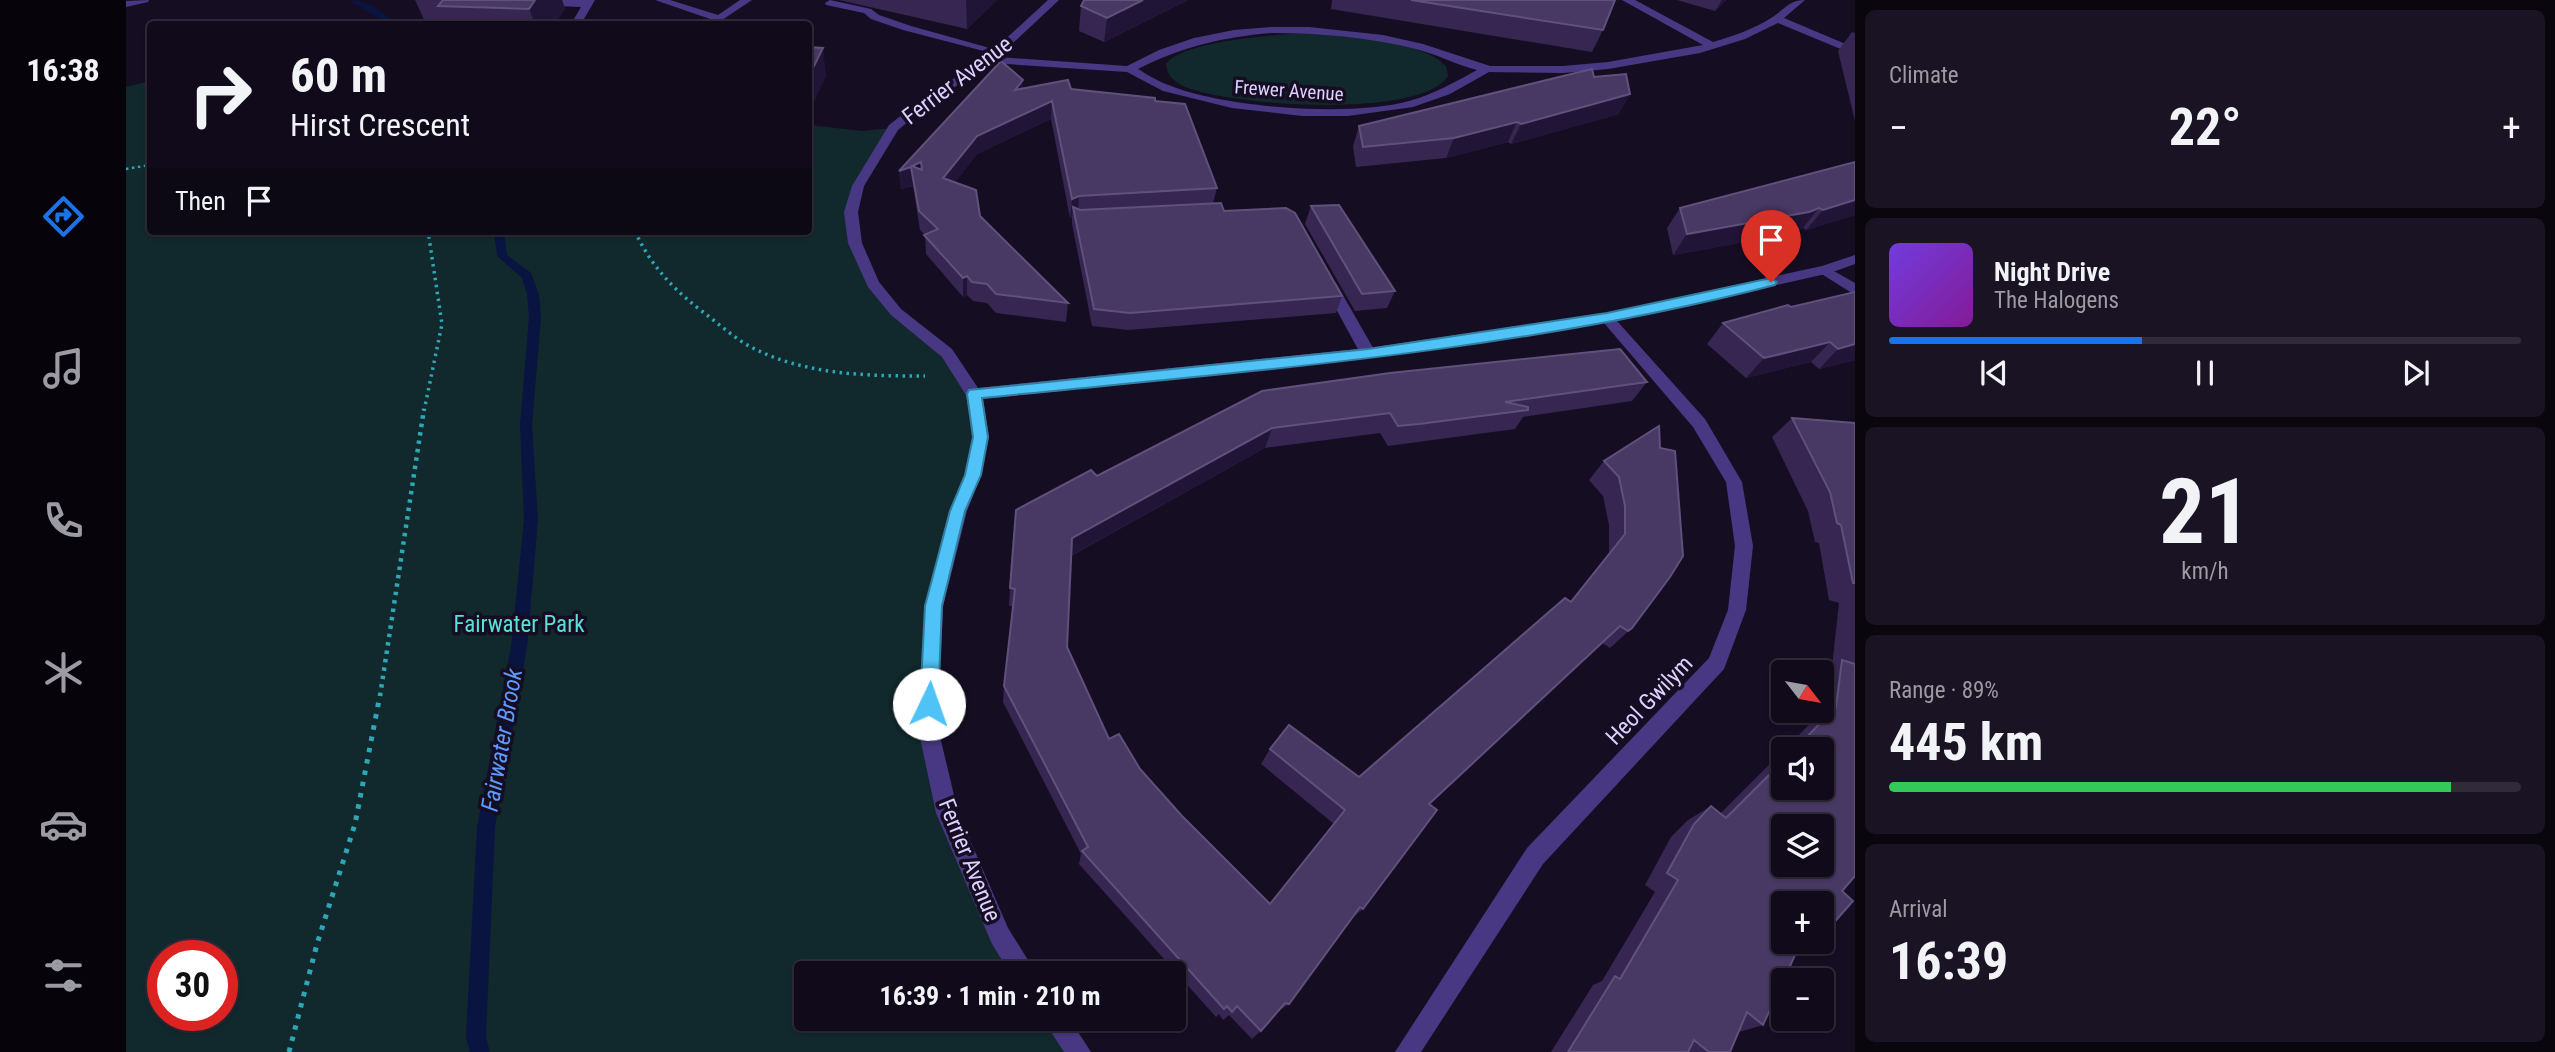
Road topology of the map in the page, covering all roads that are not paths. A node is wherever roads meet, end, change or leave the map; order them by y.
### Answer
1 (144, 0) edge
2 (660, 0) edge
3 (747, 0) edge
4 (1054, 0) edge
5 (1627, 0) edge
6 (1800, 0) edge
7 (588, 2) edge
8 (528, 3) edge
9 (830, 3) dead end
10 (126, 4) edge
11 (1779, 20) junction
12 (578, 21) edge
13 (1712, 46) junction
14 (1855, 52) edge
15 (994, 56) junction
16 (1129, 69) junction
17 (1487, 69) junction
18 (1855, 259) edge
19 (1825, 270) junction
20 (1322, 273) edge
21 (1855, 290) edge
22 (1607, 318) junction
23 (1368, 354) junction
24 (974, 394) junction
25 (1016, 961) edge
26 (1064, 1031) edge
27 (1079, 1052) edge
28 (1406, 1052) edge

1 - 10 street
2 - 3 street
4 - 15 street, Ferrier Avenue
5 - 13 street
6 - 11 street, Frewer Avenue
7 - 8 street
7 - 12 street
9 - 15 street, Frewer Avenue
11 - 13 street, Frewer Avenue
11 - 14 street
13 - 17 street, Frewer Avenue
15 - 16 street, Frewer Avenue
15 - 24 street, Ferrier Avenue
16 - 17 street, Frewer Avenue
16 - 17 street, Frewer Avenue
18 - 19 street
19 - 21 street
19 - 22 street
20 - 23 street
22 - 23 street
22 - 28 street, Heol Gwilym
23 - 24 street
24 - 25 street, Ferrier Avenue
26 - 27 street

